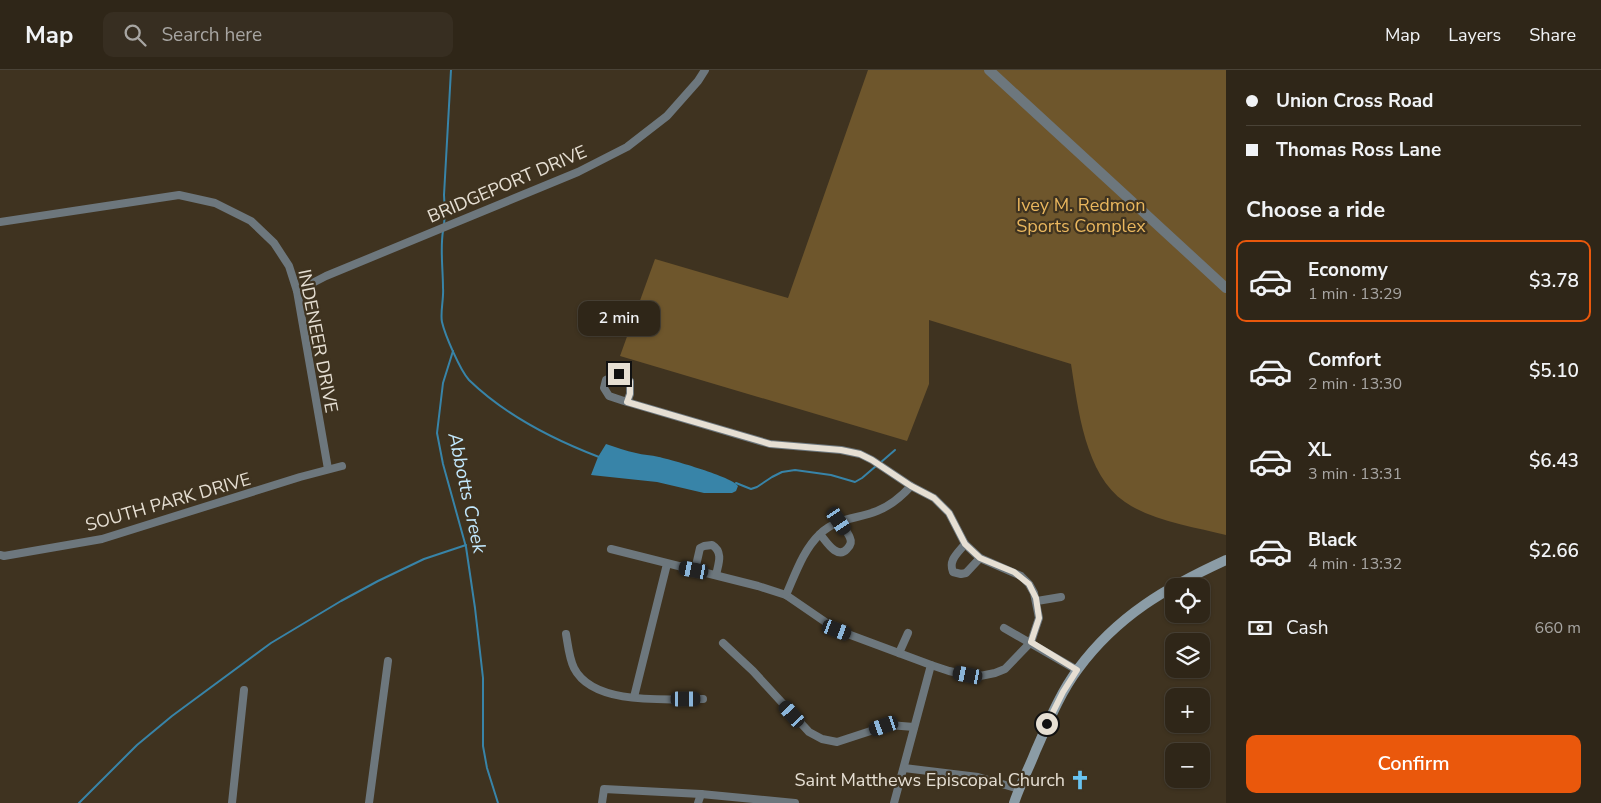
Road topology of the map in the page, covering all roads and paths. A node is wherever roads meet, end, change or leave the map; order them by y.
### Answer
1 (705, 70) edge
2 (989, 70) edge
3 (0, 222) edge
4 (1226, 288) edge
5 (297, 291) junction
6 (627, 402) dead end
7 (342, 466) dead end
8 (328, 468) junction
9 (911, 486) junction
10 (839, 521) junction
11 (820, 534) junction
12 (965, 544) junction
13 (611, 549) dead end
14 (0, 555) edge
15 (980, 558) junction
16 (1226, 560) edge
17 (667, 564) junction
18 (694, 570) junction
19 (716, 575) junction
20 (786, 595) junction
21 (1061, 597) dead end
22 (1037, 601) junction
23 (1004, 628) dead end
24 (908, 633) dead end
25 (566, 634) dead end
26 (1031, 642) junction
27 (723, 643) dead end
28 (899, 653) junction
29 (388, 661) dead end
30 (931, 665) junction
31 (1077, 670) junction
32 (244, 690) dead end
33 (634, 697) junction
34 (704, 699) dead end
35 (914, 727) junction
36 (904, 768) junction
37 (1018, 789) junction
38 (701, 794) junction
39 (232, 803) edge
40 (369, 803) edge
41 (602, 803) edge
42 (698, 803) edge
43 (793, 803) edge
44 (894, 803) edge
45 (1014, 803) edge

1 - 5 street, BRIDGEPORT DRIVE
2 - 4 street
3 - 5 street, INDENEER DRIVE
5 - 8 street, INDENEER DRIVE
6 - 9 street
7 - 8 street, SOUTH PARK DRIVE
8 - 14 street, SOUTH PARK DRIVE
9 - 10 street
9 - 12 street
10 - 11 street
10 - 11 street
11 - 20 street
12 - 15 street
12 - 15 street
13 - 17 street
15 - 22 street
16 - 31 main road
17 - 18 street
17 - 33 street
18 - 19 street
18 - 19 street
19 - 20 street
20 - 28 street
21 - 22 street
22 - 26 street
23 - 26 street
24 - 28 street
25 - 33 street
26 - 30 street
26 - 31 street
27 - 35 street
28 - 30 street
29 - 40 street
30 - 35 street
31 - 37 main road
32 - 39 street
33 - 34 street
35 - 36 street
36 - 37 street
36 - 44 street
37 - 45 main road
38 - 41 street
38 - 42 street
38 - 43 street

